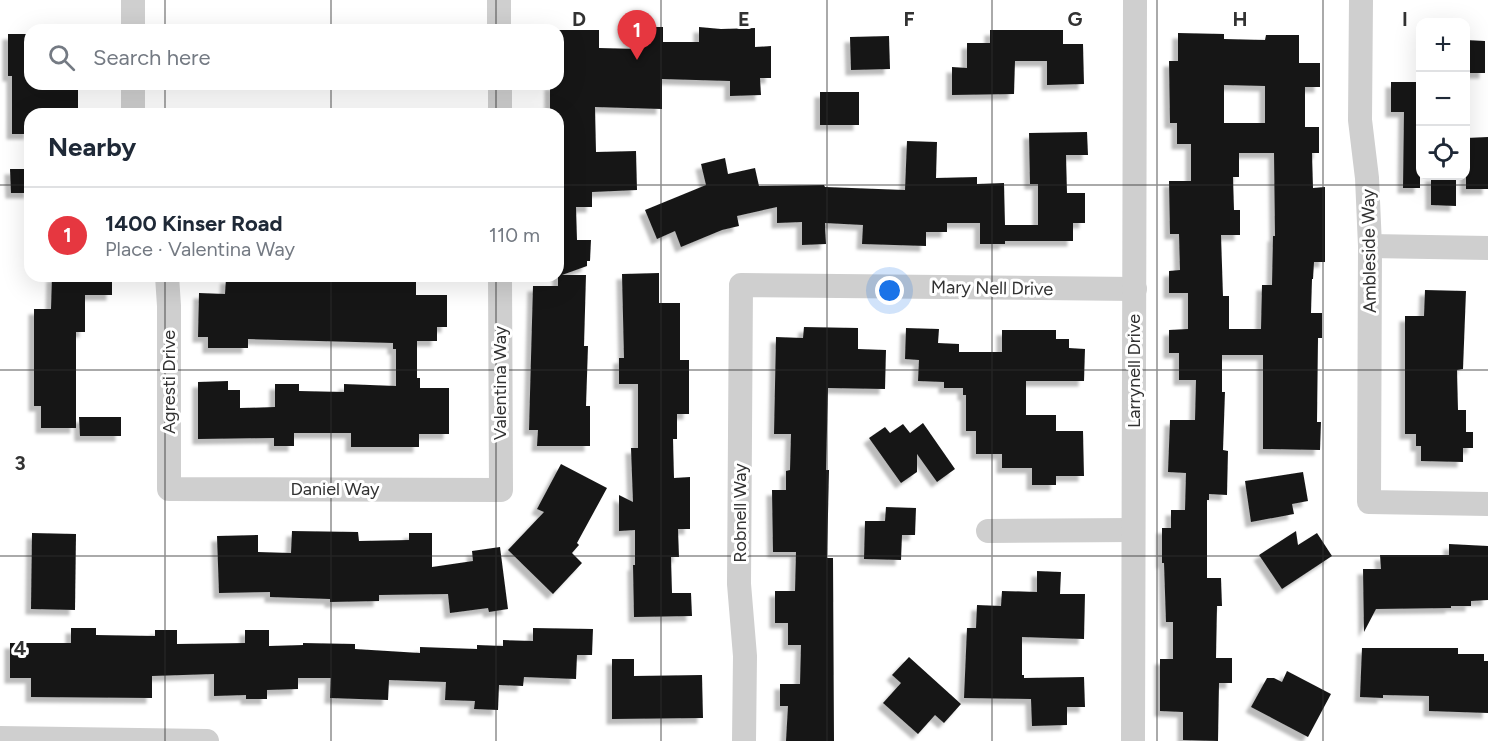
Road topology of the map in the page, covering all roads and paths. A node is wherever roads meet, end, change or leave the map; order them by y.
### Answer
1 (133, 0) edge
2 (500, 0) edge
3 (1135, 0) edge
4 (1361, 0) edge
5 (133, 24) edge
6 (500, 24) edge
7 (133, 90) edge
8 (500, 90) edge
9 (133, 108) edge
10 (500, 108) edge
11 (1370, 246) junction
12 (1488, 248) edge
13 (167, 282) edge
14 (500, 282) edge
15 (741, 285) joint
16 (1135, 289) junction
17 (169, 489) joint
18 (501, 490) joint
19 (1488, 504) edge
20 (1133, 530) junction
21 (988, 531) dead end
22 (0, 738) edge
23 (124, 741) edge
24 (207, 741) edge
25 (744, 741) edge
26 (1132, 741) edge

1 - 5 street
2 - 6 street
3 - 16 street, Larrynell Drive
4 - 11 street, Ambleside Way
7 - 9 street
8 - 10 street
11 - 12 street
11 - 19 street, Ambleside Way
13 - 17 street, Agresti Drive
14 - 18 street, Valentina Way
15 - 16 street, Mary Nell Drive
15 - 25 street, Robnell Way
16 - 20 street, Larrynell Drive
17 - 18 street, Daniel Way
20 - 21 street
20 - 26 street, Larrynell Drive
22 - 23 street
23 - 24 street

